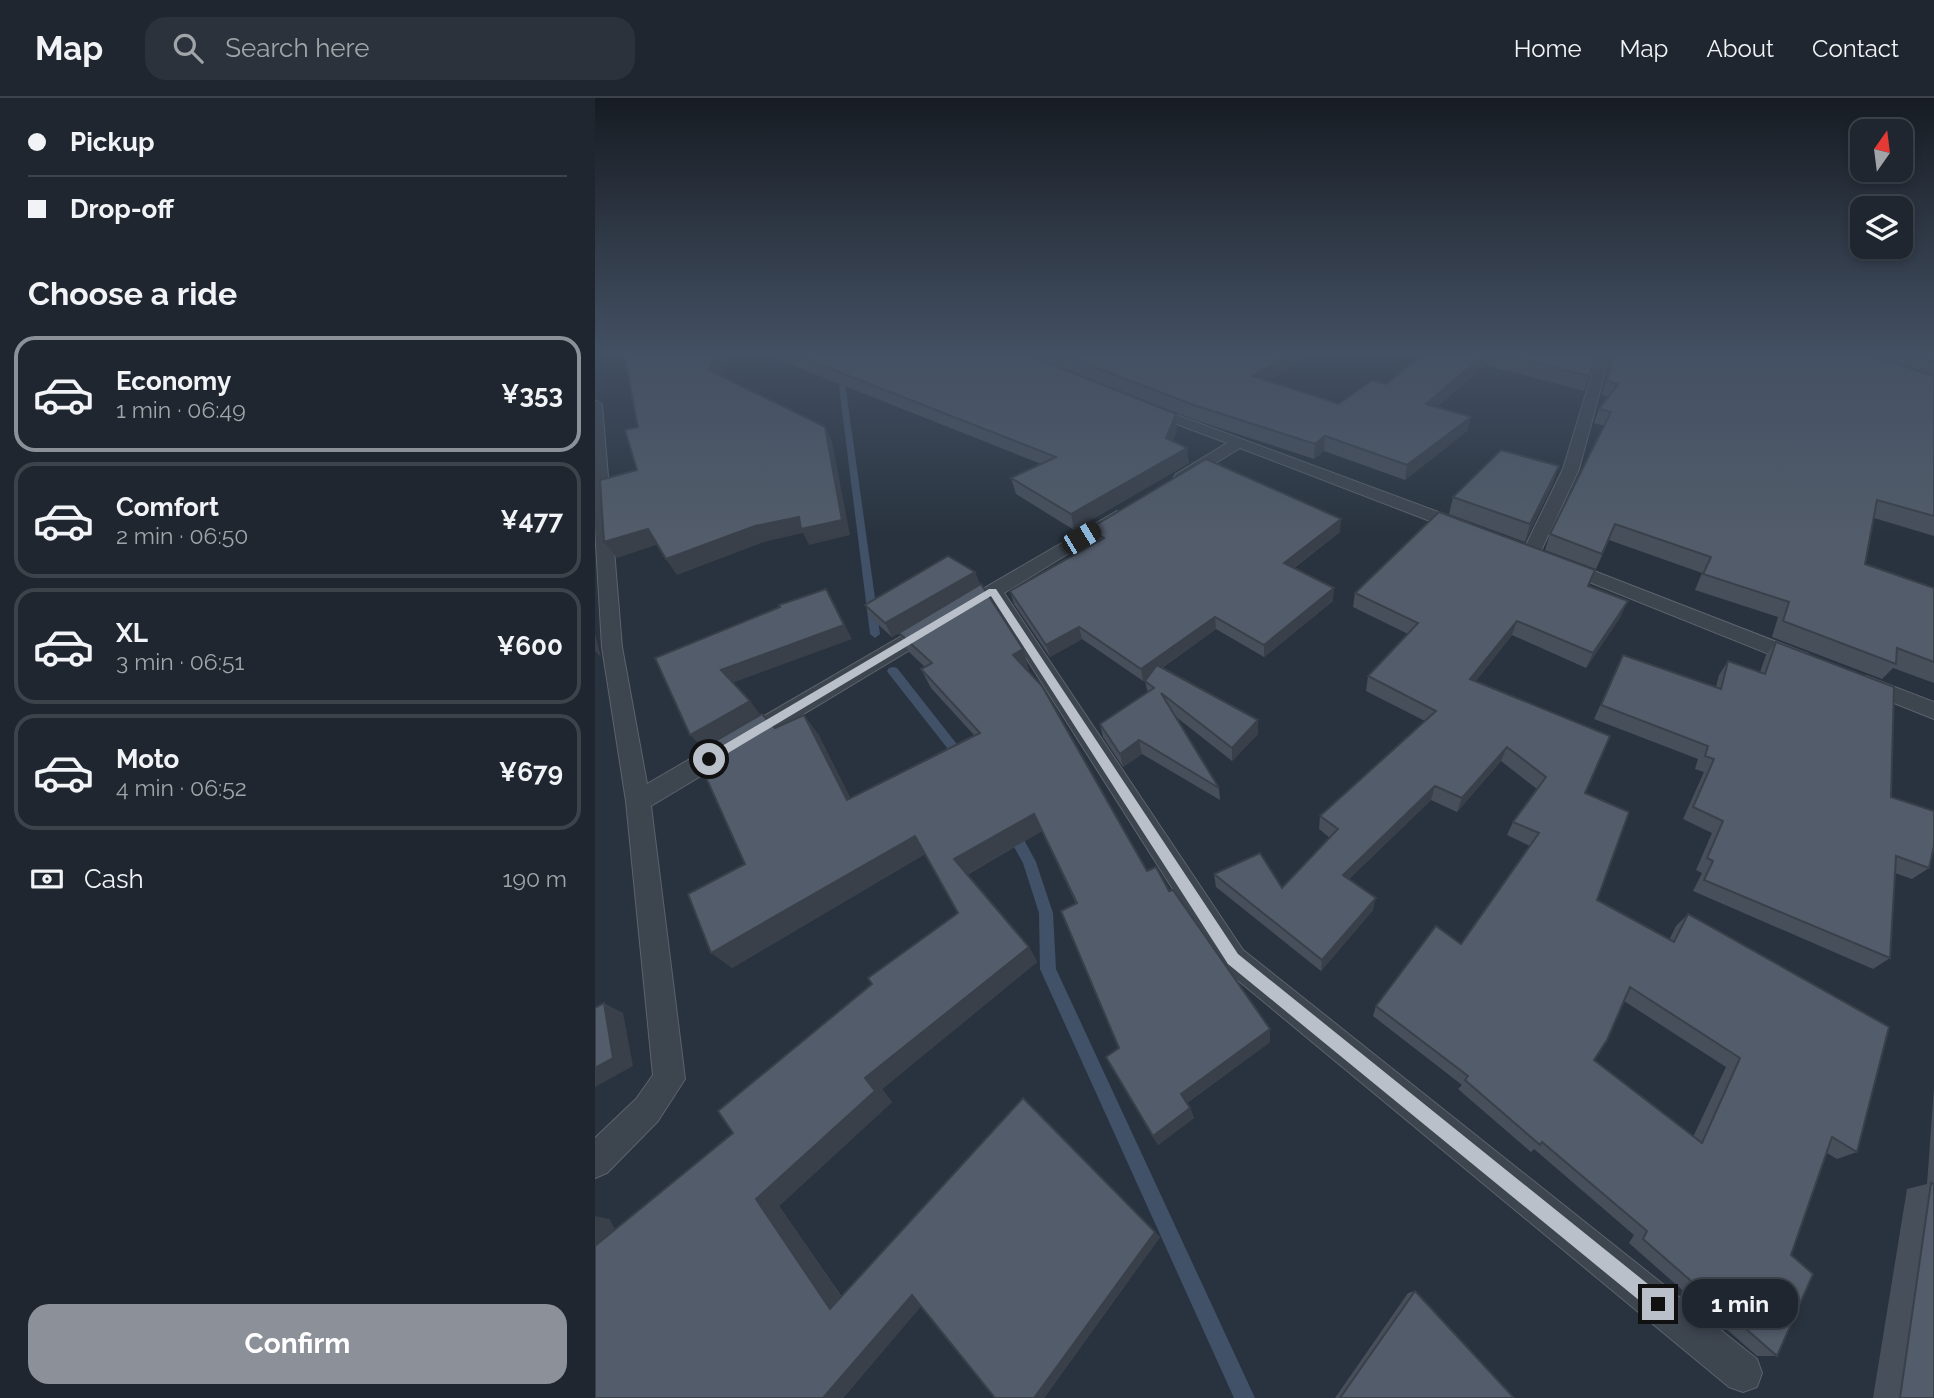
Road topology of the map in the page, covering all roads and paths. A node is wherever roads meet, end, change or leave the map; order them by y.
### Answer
1 (595, 415) edge
2 (1164, 415) edge
3 (1587, 415) edge
4 (1236, 444) junction
5 (1167, 486) edge
6 (1132, 507) edge
7 (1480, 534) edge
8 (981, 598) joint
9 (945, 619) edge
10 (603, 650) edge
11 (1817, 665) edge
12 (1843, 675) edge
13 (1934, 711) edge
14 (638, 801) junction
15 (595, 1161) edge
16 (1743, 1373) dead end

1 - 10 lane
2 - 4 lane
3 - 11 lane
4 - 5 lane
4 - 7 lane
6 - 8 lane
8 - 16 lane
9 - 14 lane
10 - 14 lane
12 - 13 lane
14 - 15 lane

